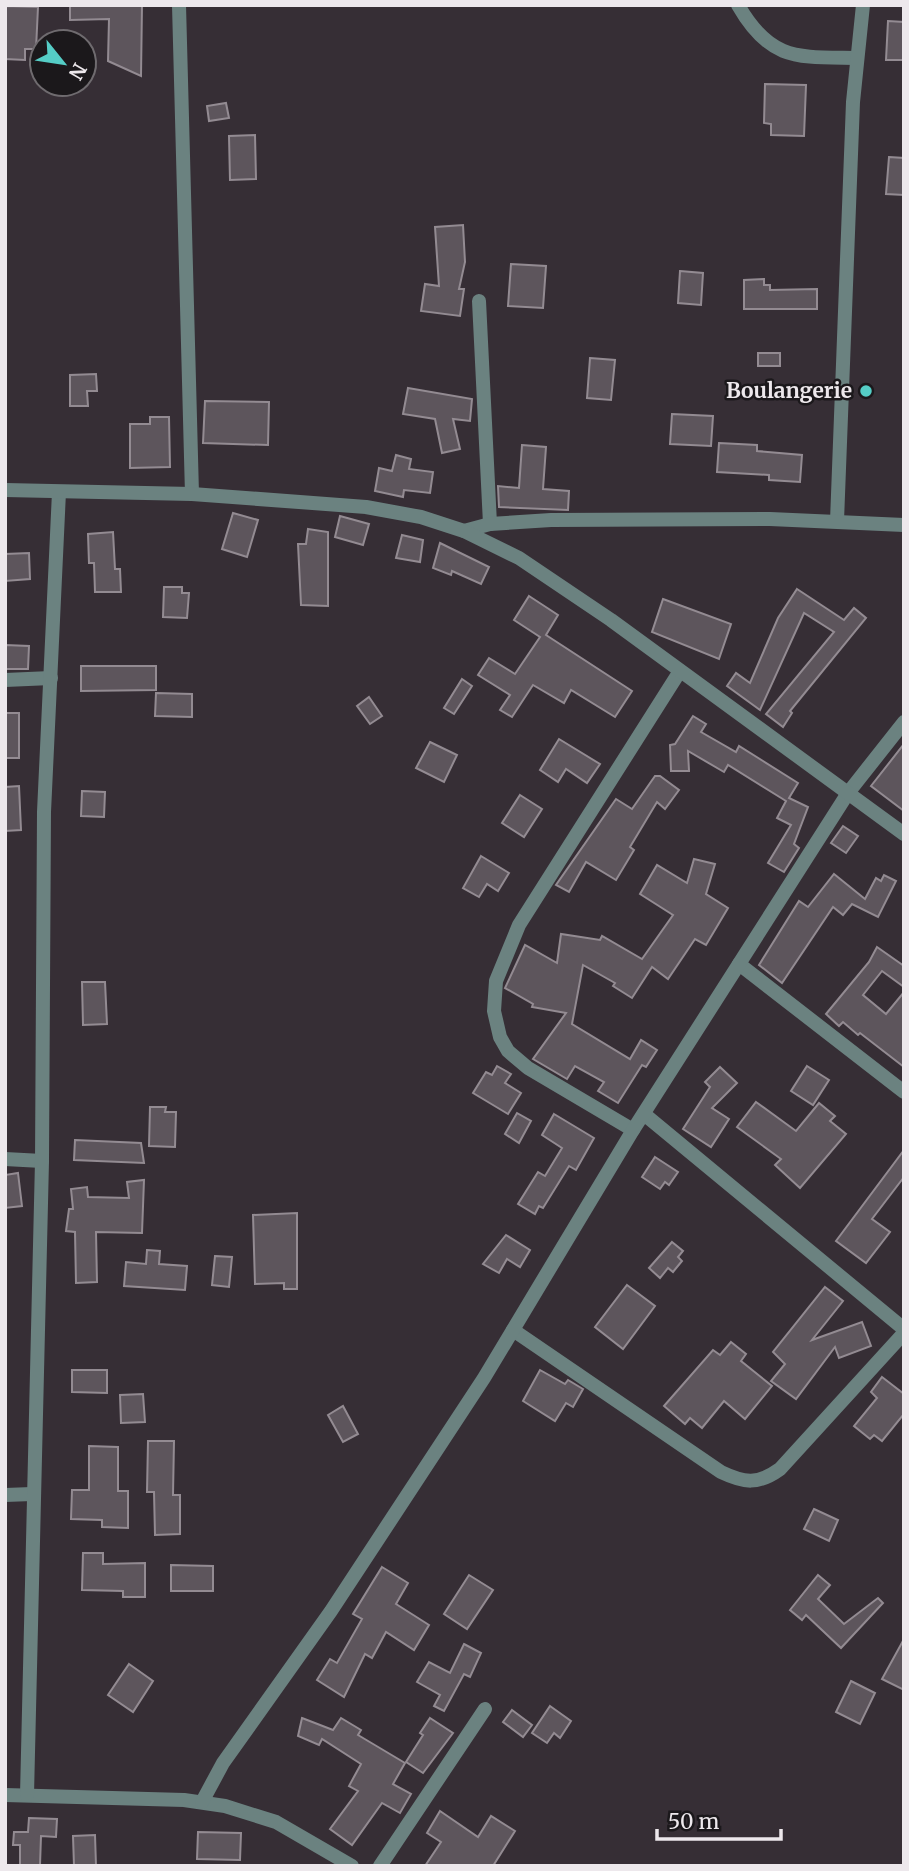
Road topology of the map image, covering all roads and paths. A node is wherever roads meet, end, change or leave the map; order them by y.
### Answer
1 (179, 5) edge
2 (738, 5) edge
3 (863, 5) edge
4 (855, 58) junction
5 (479, 301) dead end
6 (5, 490) edge
7 (59, 492) junction
8 (192, 494) junction
9 (837, 521) junction
10 (490, 524) junction
11 (904, 525) edge
12 (464, 531) junction
13 (680, 671) junction
14 (51, 678) junction
15 (5, 680) edge
16 (904, 722) edge
17 (848, 793) junction
18 (904, 834) edge
19 (738, 964) junction
20 (904, 1092) edge
21 (644, 1114) junction
22 (633, 1130) junction
23 (5, 1159) edge
24 (42, 1161) junction
25 (513, 1330) junction
26 (904, 1331) edge
27 (32, 1494) junction
28 (5, 1495) edge
29 (485, 1709) dead end
30 (5, 1795) edge
31 (27, 1795) junction
32 (202, 1802) junction
33 (352, 1866) edge
34 (380, 1866) edge

1 - 8 street
2 - 4 street
3 - 4 street
4 - 9 street
5 - 10 street
6 - 7 street
7 - 8 street
7 - 14 street
8 - 12 street
9 - 10 street
9 - 11 street
10 - 12 street
12 - 13 street
13 - 17 street
13 - 22 street
14 - 15 street
14 - 24 street
16 - 17 street
17 - 18 street
17 - 19 street
19 - 20 street
19 - 21 street
21 - 22 street
21 - 26 street
22 - 25 street
23 - 24 street
24 - 27 street
25 - 26 street
25 - 32 street
27 - 28 street
27 - 31 street
29 - 34 street
30 - 31 street
31 - 32 street
32 - 33 street

